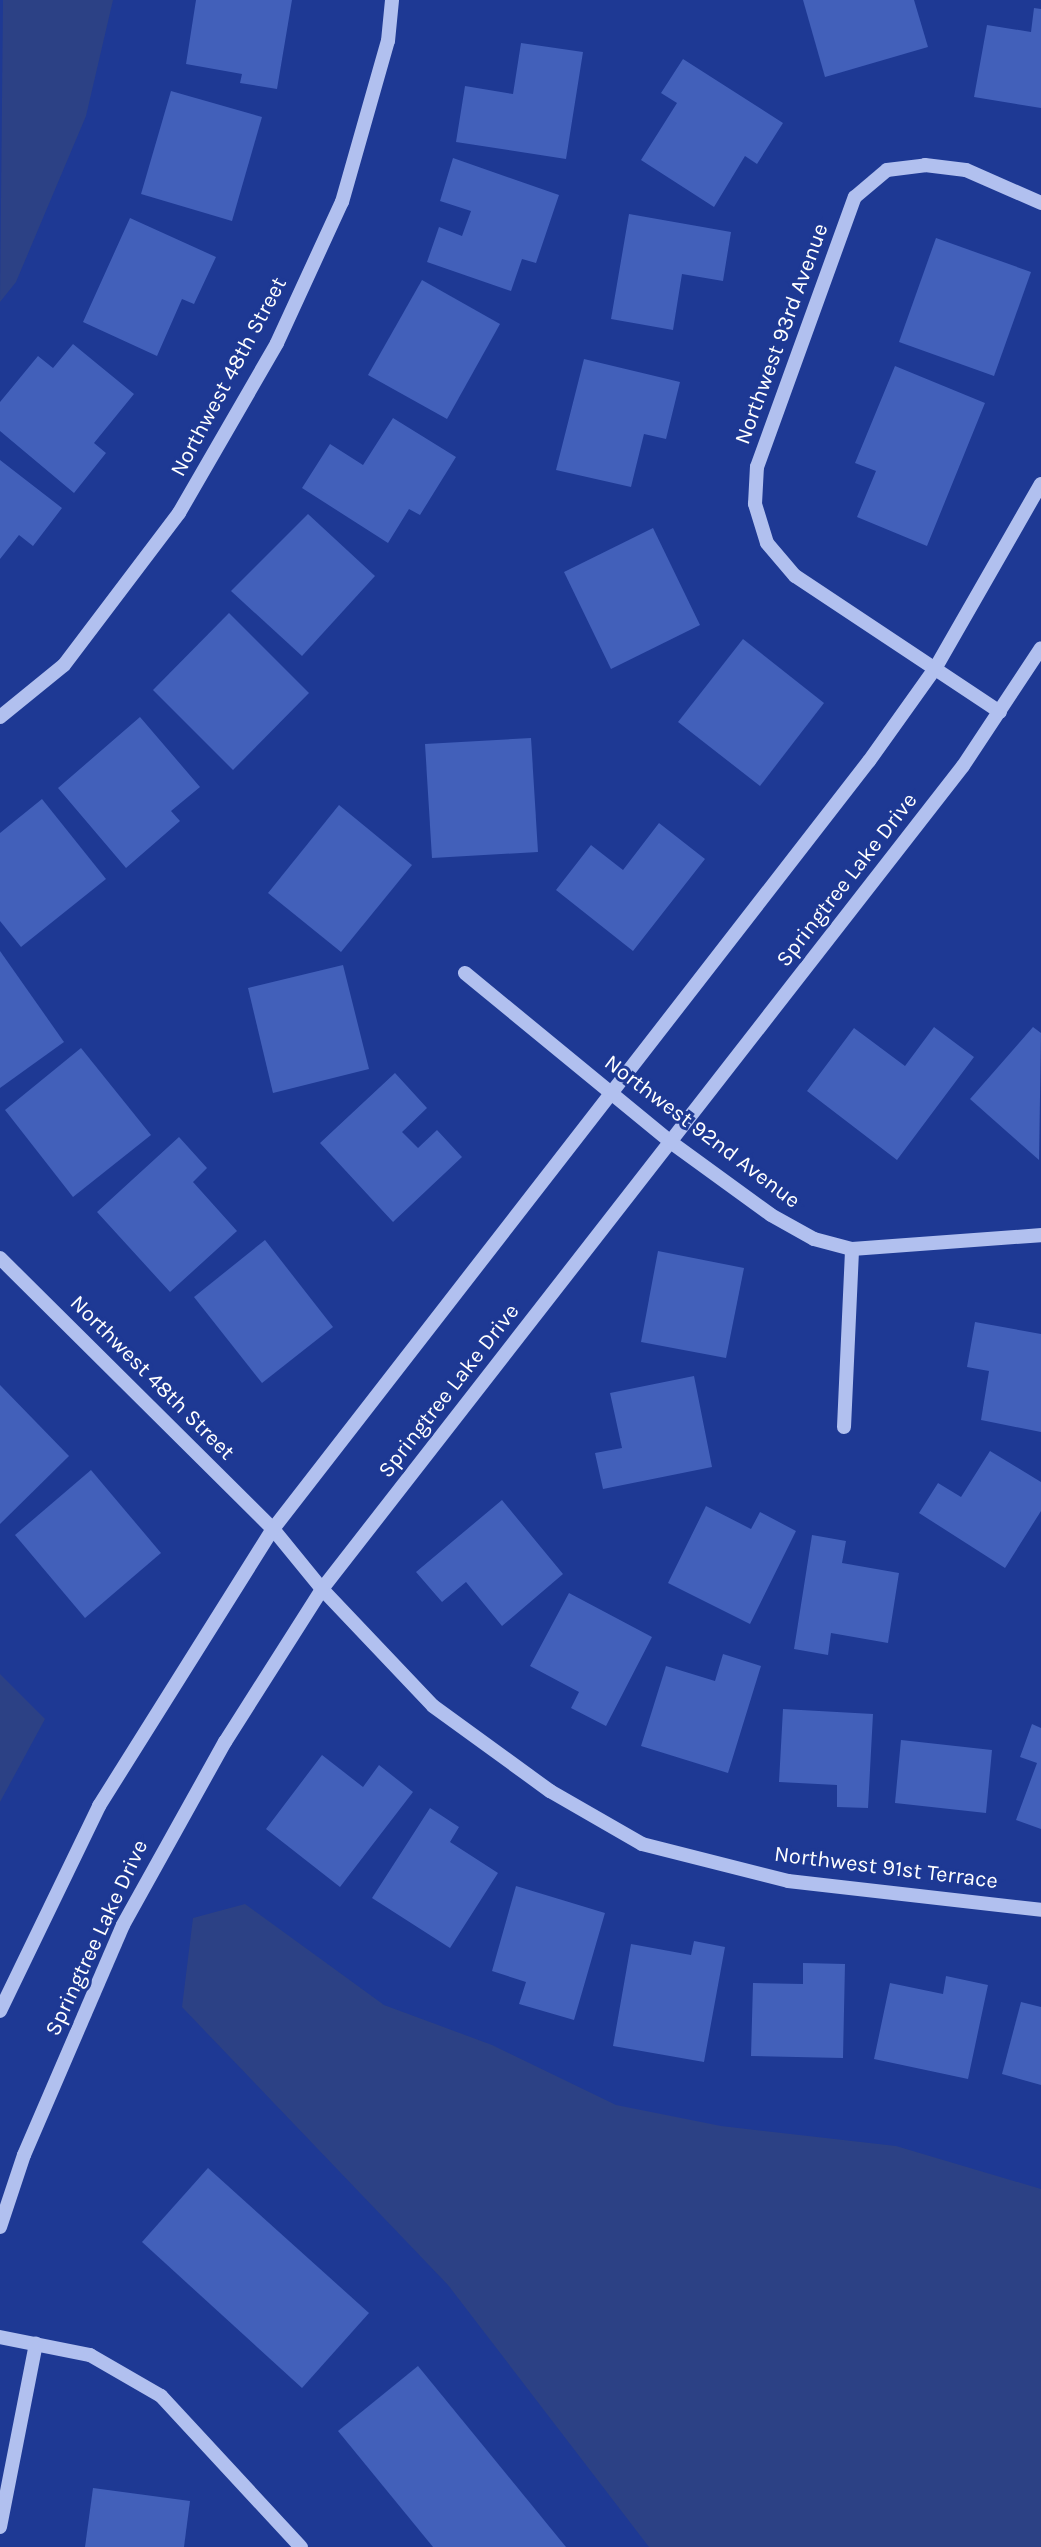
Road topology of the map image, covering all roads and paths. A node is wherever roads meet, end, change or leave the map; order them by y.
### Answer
1 (392, 0) edge
2 (1041, 203) edge
3 (1041, 484) edge
4 (1041, 648) edge
5 (936, 667) junction
6 (1000, 712) junction
7 (0, 717) edge
8 (465, 973) dead end
9 (610, 1093) junction
10 (672, 1143) junction
11 (1041, 1235) edge
12 (852, 1249) junction
13 (0, 1258) edge
14 (844, 1427) dead end
15 (273, 1529) junction
16 (322, 1589) junction
17 (1041, 1910) edge
18 (0, 2011) edge
19 (3, 2210) edge
20 (0, 2227) edge
21 (0, 2337) edge
22 (36, 2344) junction
23 (0, 2527) edge
24 (301, 2547) edge

1 - 7 street, Northwest 48th Street
2 - 5 street, Northwest 93rd Avenue
3 - 5 street
4 - 6 street, Springtree Lake Drive
5 - 6 street, Northwest 93rd Avenue
5 - 9 street
6 - 10 street, Springtree Lake Drive
8 - 9 street, Northwest 92nd Avenue
9 - 10 street, Northwest 92nd Avenue
9 - 15 street
10 - 12 street, Northwest 92nd Avenue
10 - 16 street, Springtree Lake Drive
11 - 12 street, Northwest 92nd Avenue
12 - 14 street
13 - 15 street, Northwest 48th Street
15 - 16 street, Northwest 91st Terrace
15 - 18 street
16 - 17 street, Northwest 91st Terrace
16 - 19 street, Springtree Lake Drive
19 - 20 street, Springtree Lake Drive
21 - 22 street
22 - 23 street
22 - 24 street

